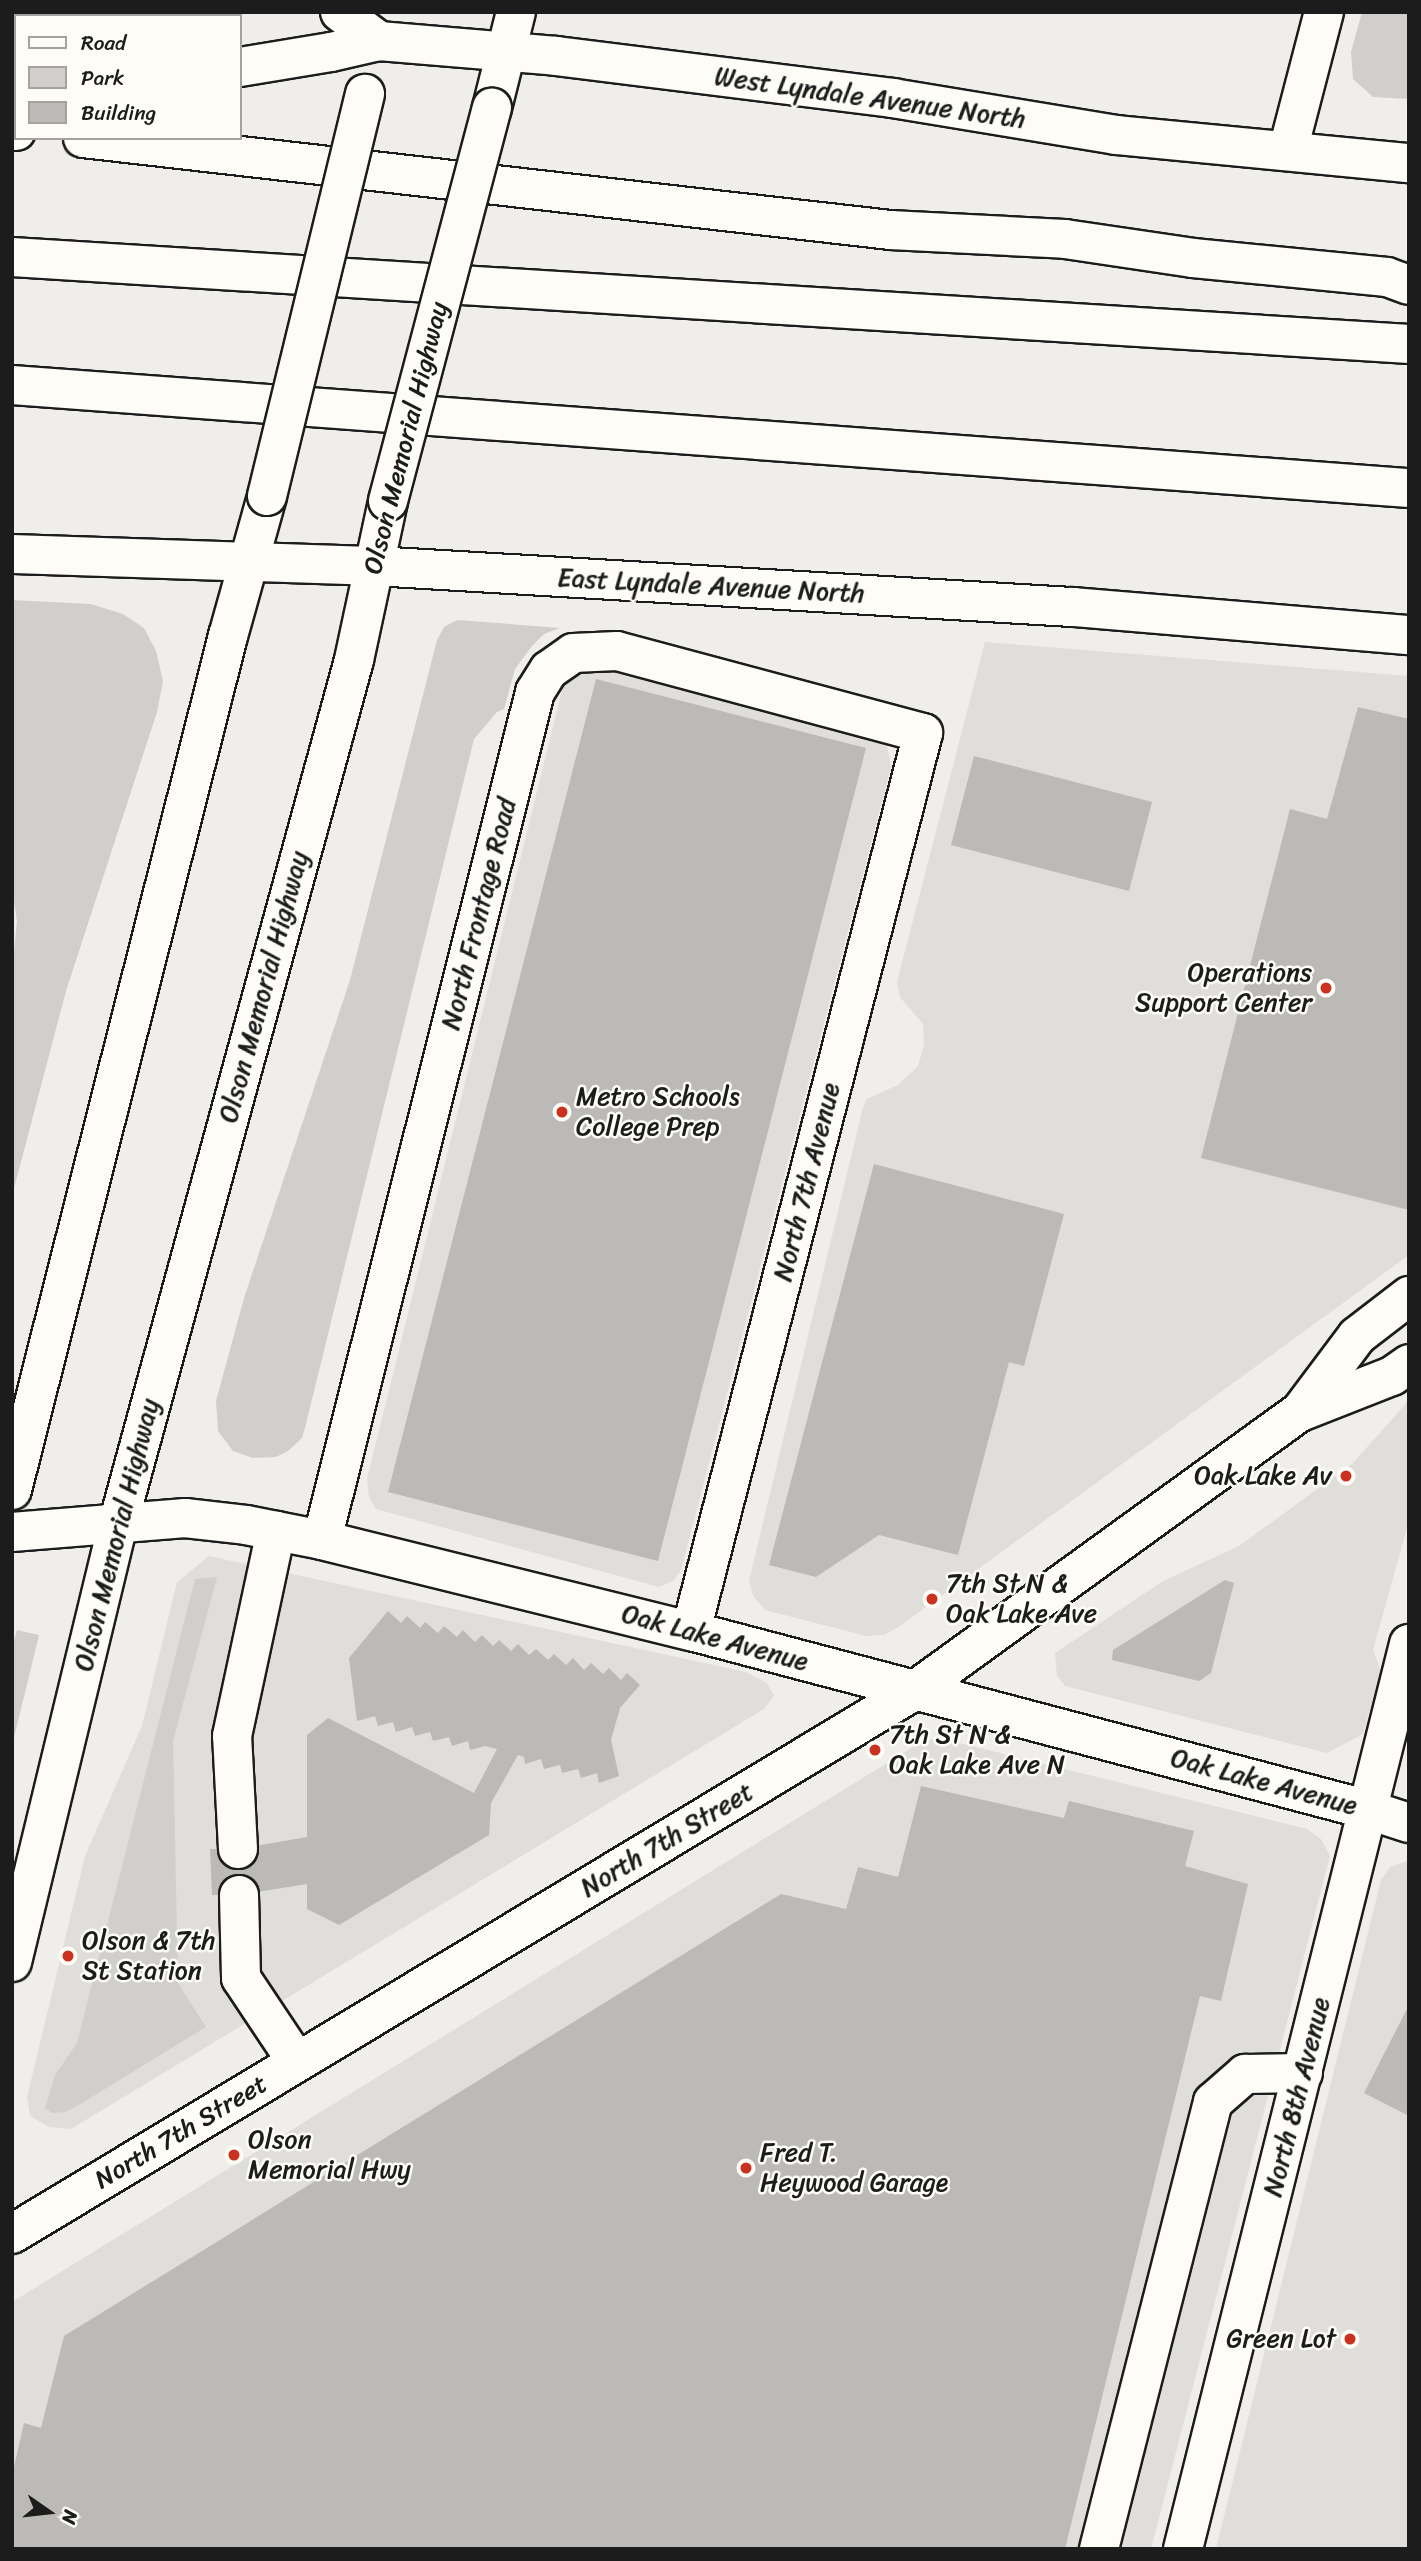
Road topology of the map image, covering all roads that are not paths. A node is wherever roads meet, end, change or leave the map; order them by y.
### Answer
1 (340, 12) edge
2 (516, 12) edge
3 (1324, 12) edge
4 (382, 26) edge
5 (507, 52) junction
6 (256, 65) edge
7 (101, 140) edge
8 (1288, 150) junction
9 (1409, 163) edge
10 (12, 257) edge
11 (1409, 285) edge
12 (1409, 344) edge
13 (12, 385) edge
14 (1409, 488) edge
15 (12, 554) edge
16 (250, 560) junction
17 (373, 566) junction
18 (1409, 635) edge
19 (923, 733) joint
20 (1409, 1296) edge
21 (1409, 1364) edge
22 (1300, 1412) junction
23 (12, 1490) edge
24 (118, 1524) junction
25 (276, 1531) junction
26 (12, 1532) edge
27 (322, 1540) junction
28 (691, 1631) junction
29 (1409, 1644) edge
30 (914, 1690) junction
31 (1369, 1810) junction
32 (1409, 1823) edge
33 (238, 1849) dead end
34 (239, 1895) dead end
35 (12, 1962) edge
36 (297, 2063) junction
37 (1303, 2073) junction
38 (12, 2234) edge
39 (1099, 2549) edge
40 (1183, 2549) edge

1 - 4 main road
2 - 5 main road, Olson Memorial Highway
3 - 8 main road
4 - 5 main road, West Lyndale Avenue North
4 - 6 main road, West Lyndale Avenue North
4 - 16 main road, bridge
5 - 8 main road, West Lyndale Avenue North
5 - 17 main road, Olson Memorial Highway, bridge
7 - 11 main road
8 - 9 main road, West Lyndale Avenue North
10 - 12 main road
13 - 14 main road
15 - 16 main road, East Lyndale Avenue North
16 - 17 main road, East Lyndale Avenue North
16 - 23 main road
17 - 18 main road, East Lyndale Avenue North
17 - 24 main road, Olson Memorial Highway
19 - 27 main road, North Frontage Road
19 - 28 main road, North 7th Avenue
20 - 22 main road, North 7th Street
21 - 22 main road, North 7th Street
22 - 30 main road, North 7th Street
24 - 25 main road, Oak Lake Avenue
24 - 26 main road, Oak Lake Avenue
24 - 35 main road, Olson Memorial Highway
25 - 27 main road, Oak Lake Avenue
25 - 33 main road
27 - 28 main road, Oak Lake Avenue
28 - 30 main road, Oak Lake Avenue
29 - 31 main road, North 8th Avenue
30 - 31 main road, Oak Lake Avenue
30 - 36 main road, North 7th Street
31 - 32 main road, Oak Lake Avenue
31 - 37 main road, North 8th Avenue
34 - 36 main road
36 - 38 main road, North 7th Street
37 - 39 main road
37 - 40 main road, North 8th Avenue

